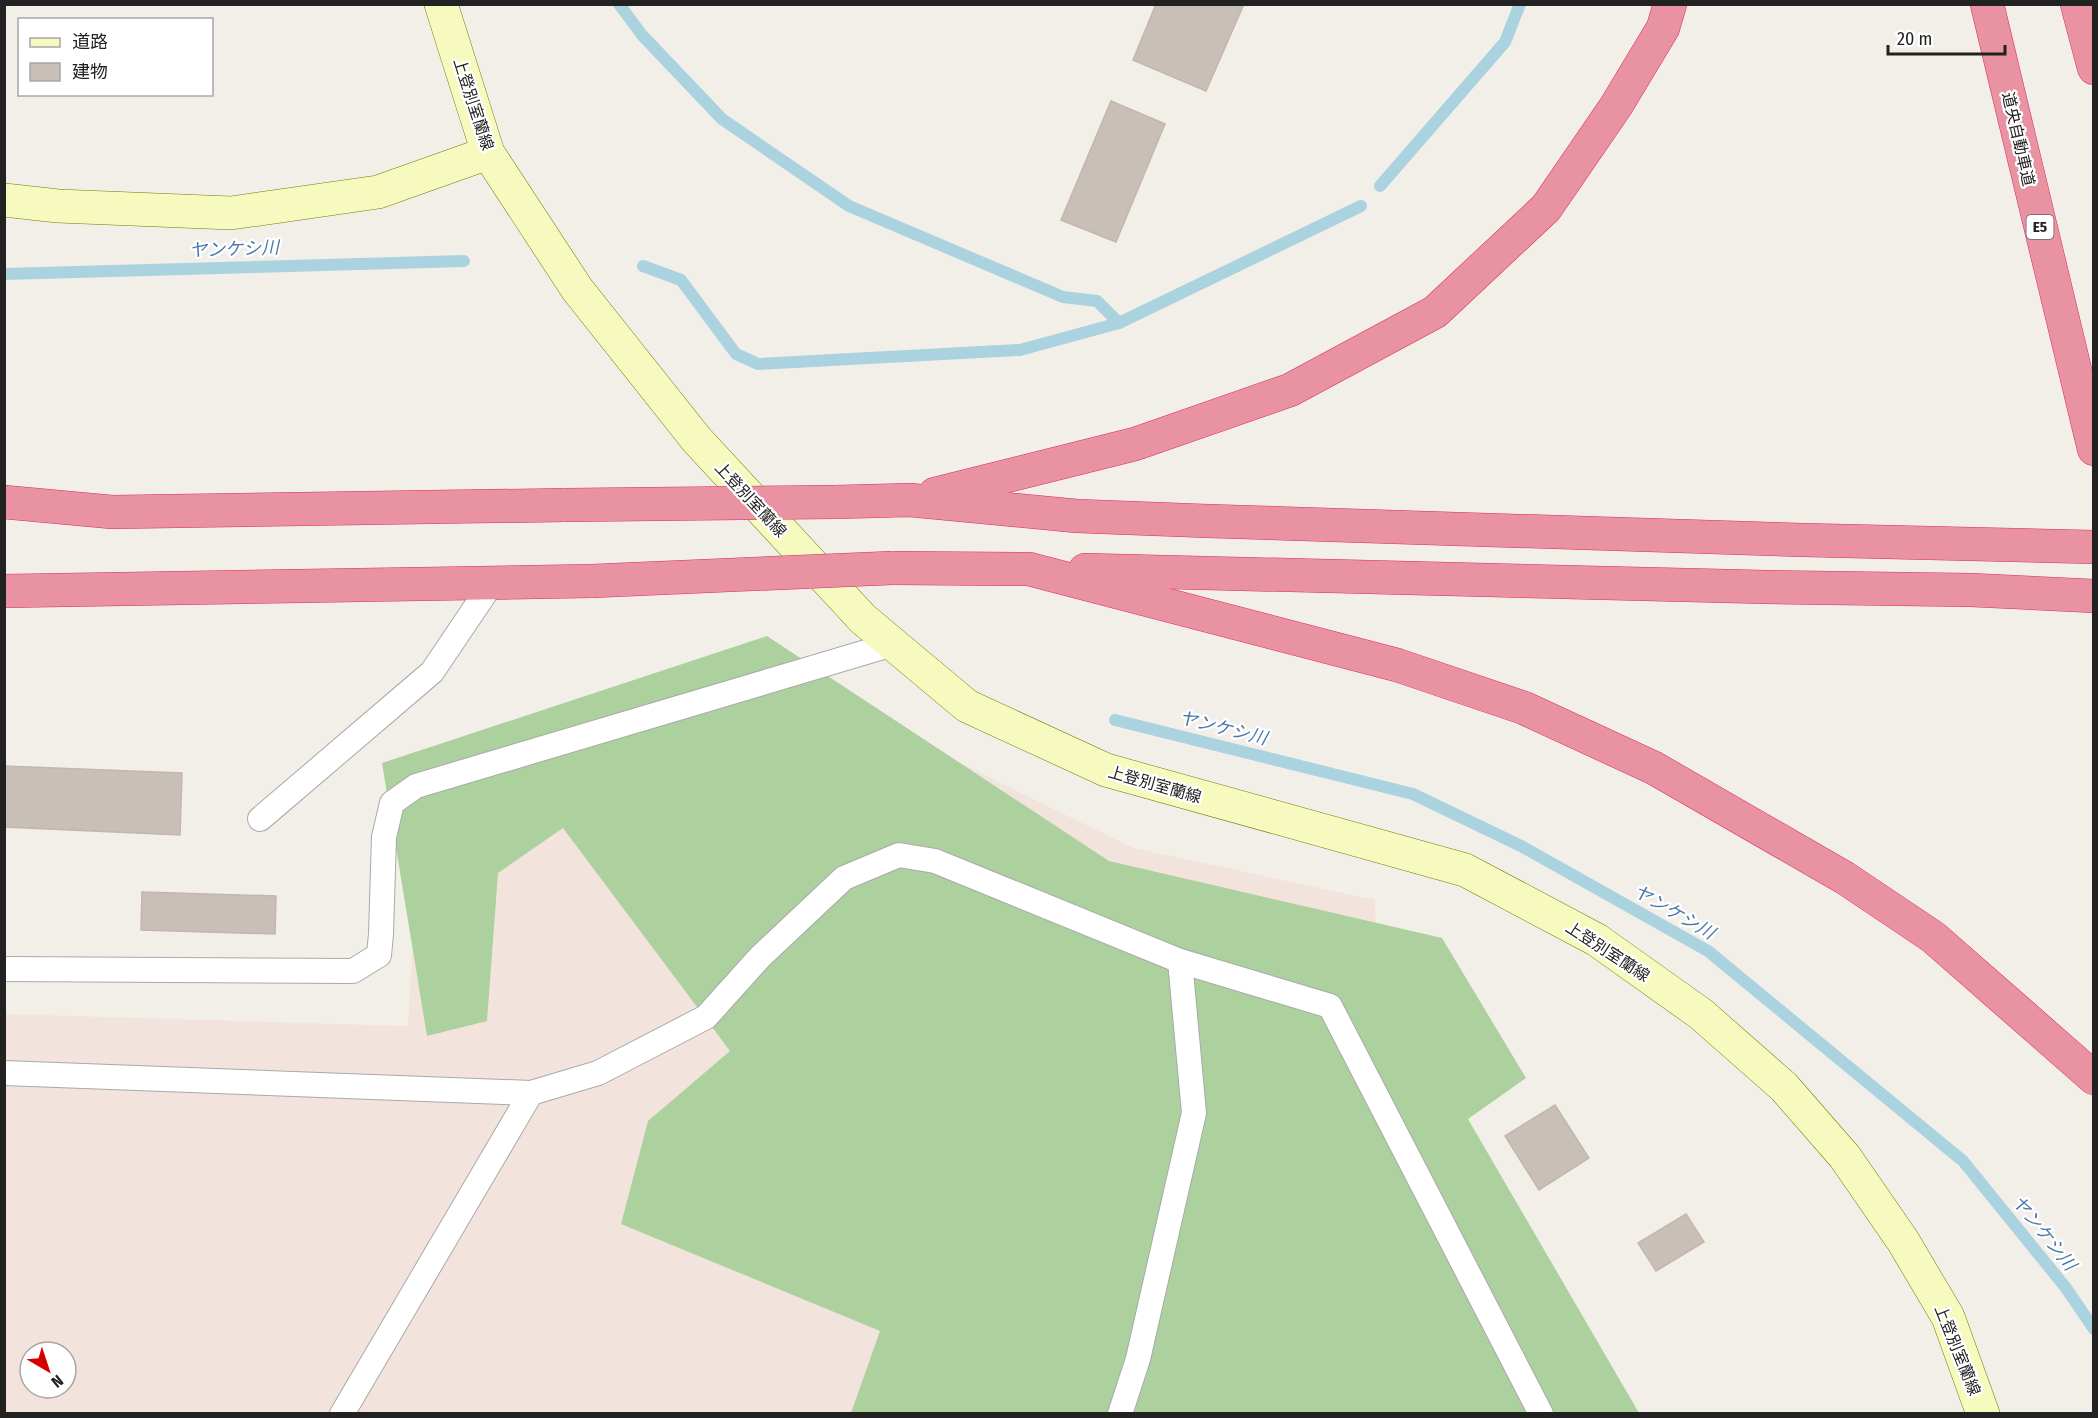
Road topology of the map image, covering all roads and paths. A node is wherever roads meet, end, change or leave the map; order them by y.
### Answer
1 (441, 4) edge
2 (1671, 4) edge
3 (1987, 4) edge
4 (2077, 4) edge
5 (2090, 4) edge
6 (2094, 17) edge
7 (2094, 68) edge
8 (488, 153) junction
9 (4, 200) edge
10 (2094, 449) edge
11 (910, 500) junction
12 (4, 502) edge
13 (2094, 546) edge
14 (1029, 569) junction
15 (492, 583) junction
16 (4, 591) edge
17 (2094, 596) edge
18 (893, 644) junction
19 (260, 819) dead end
20 (1180, 961) junction
21 (4, 969) edge
22 (4, 1073) edge
23 (2094, 1078) edge
24 (531, 1093) junction
25 (342, 1413) edge
26 (1120, 1413) edge
27 (1541, 1413) edge
28 (1983, 1413) edge

1 - 8 main road, 上登別室蘭線
2 - 11 highway
3 - 10 highway, 道央自動車道 / E5
4 - 7 highway
5 - 6 highway
8 - 9 main road
8 - 18 main road, 上登別室蘭線
11 - 12 highway, bridge
11 - 13 highway
14 - 15 highway, bridge
14 - 17 highway
14 - 23 highway
15 - 16 highway
15 - 19 lane
18 - 21 lane
18 - 28 main road, 上登別室蘭線
20 - 24 lane
20 - 26 lane
20 - 27 lane
22 - 24 lane
24 - 25 lane

